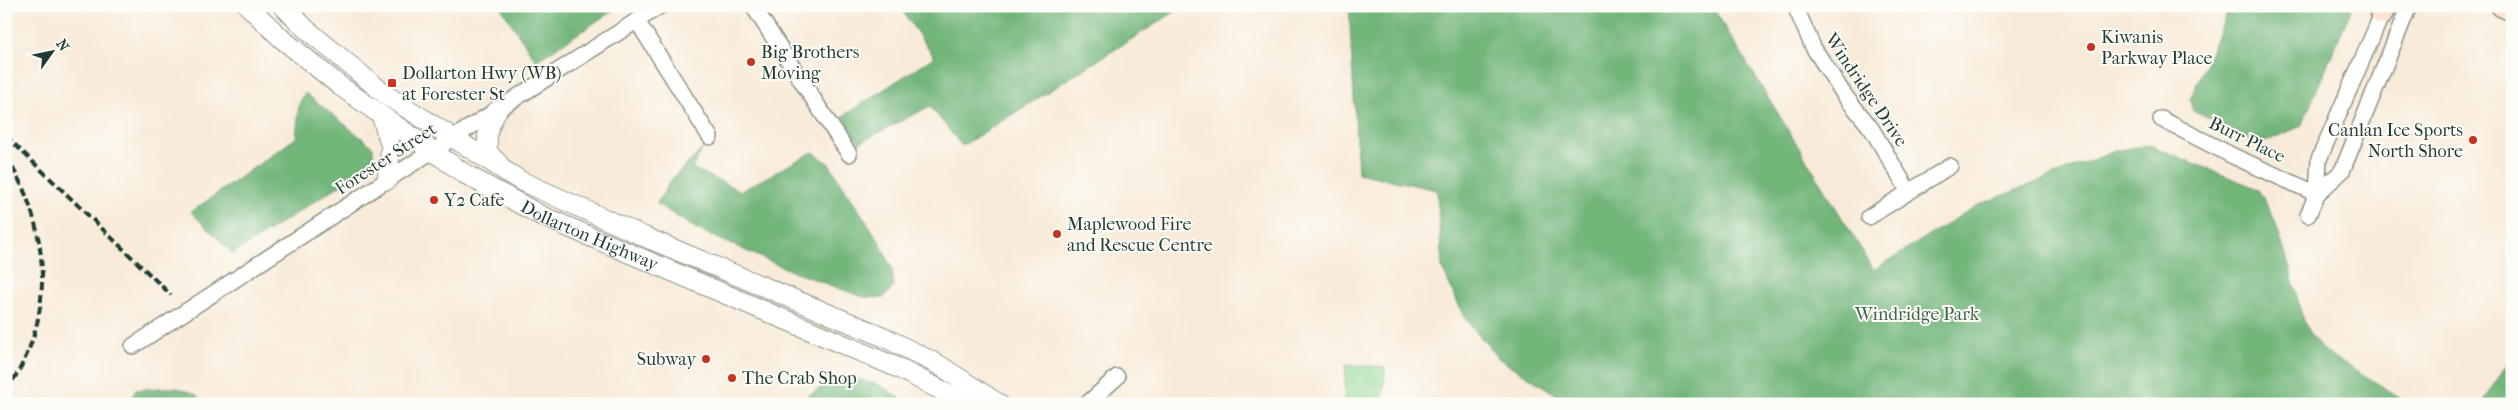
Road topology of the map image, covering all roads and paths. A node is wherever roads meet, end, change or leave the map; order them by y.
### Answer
1 (248, 6) edge
2 (283, 6) edge
3 (660, 6) edge
4 (753, 6) edge
5 (1795, 6) edge
6 (2409, 6) edge
7 (2502, 6) edge
8 (2383, 9) edge
9 (2512, 10) edge
10 (637, 21) junction
11 (497, 110) junction
12 (382, 118) junction
13 (2161, 118) dead end
14 (710, 137) dead end
15 (452, 139) junction
16 (432, 151) junction
17 (849, 154) dead end
18 (1950, 166) dead end
19 (509, 174) junction
20 (387, 180) junction
21 (1910, 192) junction
22 (2317, 194) junction
23 (2308, 215) dead end
24 (1869, 217) dead end
25 (133, 346) dead end
26 (1117, 377) dead end
27 (968, 404) edge
28 (1000, 404) edge
29 (1087, 404) edge

1 - 12 street, Dollarton Highway
2 - 15 street, Dollarton Highway
3 - 10 street, Forester Street
4 - 17 street
5 - 21 street, Windridge Drive
6 - 22 street
7 - 9 main road
8 - 22 street
10 - 11 street, Forester Street
10 - 14 street
11 - 15 street, Forester Street
11 - 19 street
12 - 16 street, Dollarton Highway
12 - 20 street
13 - 22 street, Burr Place
15 - 16 street, Forester Street
15 - 19 street, Dollarton Highway
16 - 20 street, Forester Street
16 - 27 street, Dollarton Highway
18 - 21 street
19 - 28 street, Dollarton Highway
20 - 25 street, Forester Street
21 - 24 street
22 - 23 street
26 - 29 street

